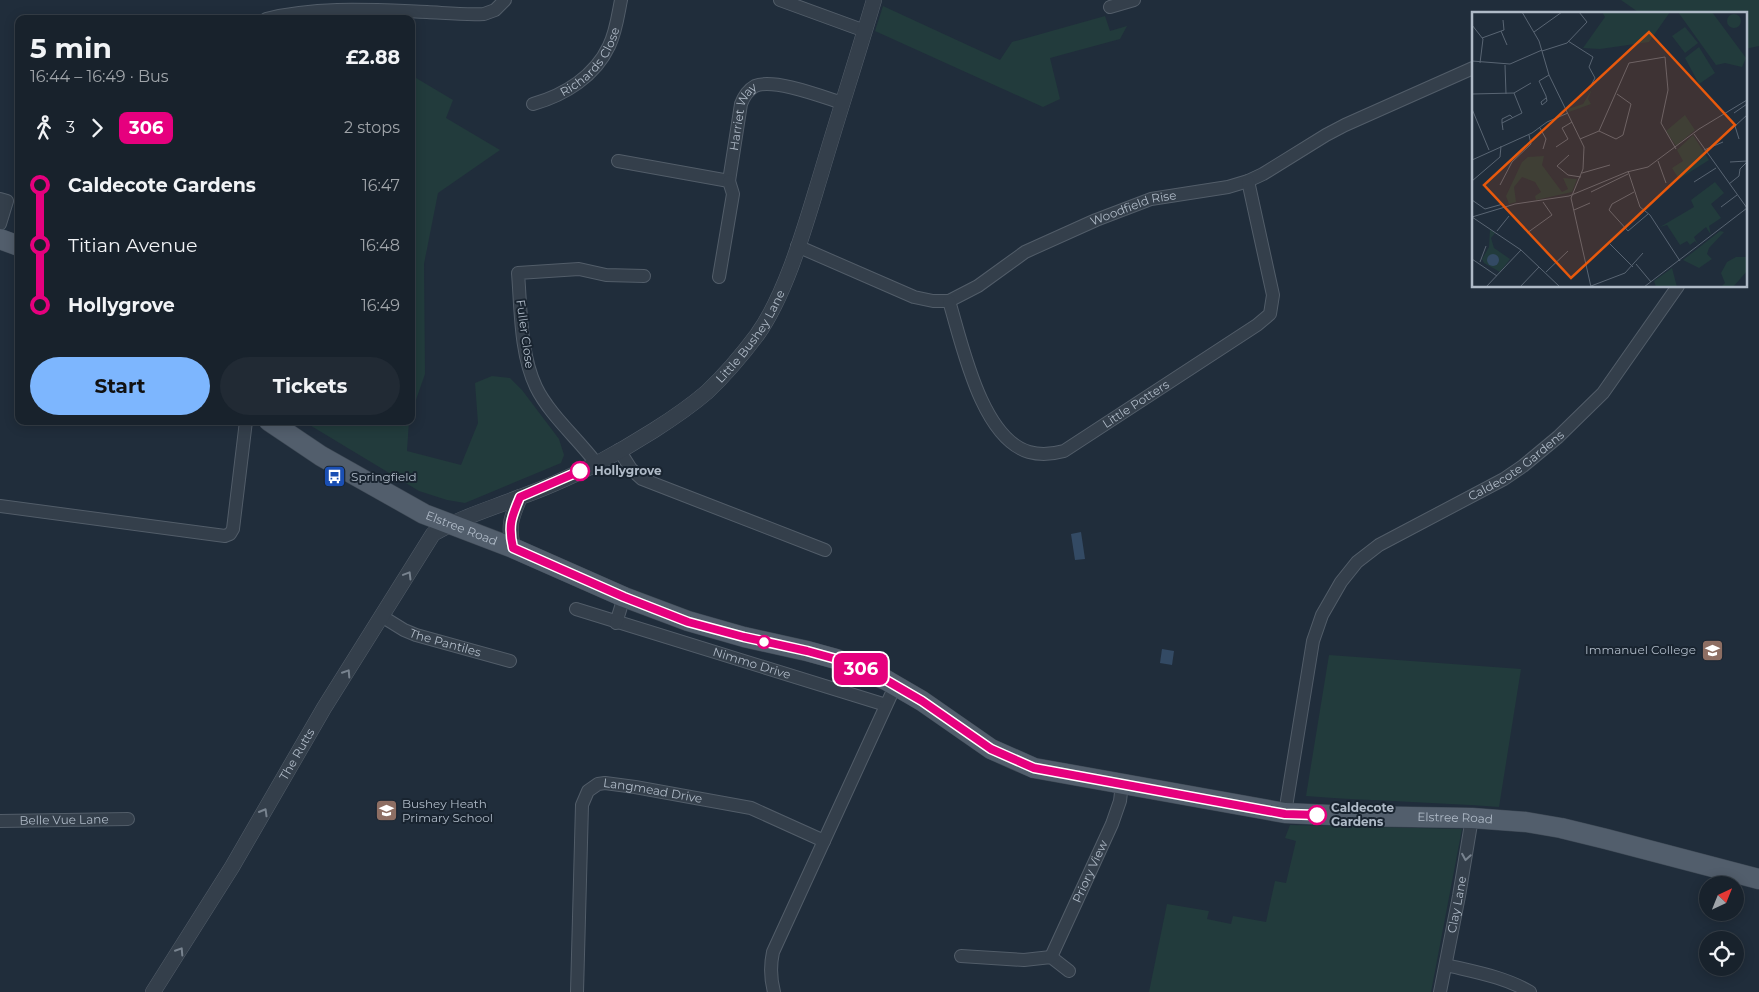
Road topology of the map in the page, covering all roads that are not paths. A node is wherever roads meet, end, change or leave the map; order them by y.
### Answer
1 (506, 0) edge
2 (621, 0) edge
3 (780, 0) edge
4 (874, 0) edge
5 (1134, 0) edge
6 (1110, 7) dead end
7 (280, 15) edge
8 (864, 30) junction
9 (1472, 68) edge
10 (842, 103) junction
11 (534, 104) dead end
12 (618, 161) dead end
13 (730, 181) junction
14 (1248, 181) junction
15 (0, 199) edge
16 (0, 224) edge
17 (0, 239) edge
18 (15, 245) edge
19 (797, 246) junction
20 (644, 276) dead end
21 (719, 277) dead end
22 (1677, 288) edge
23 (949, 300) junction
24 (245, 425) edge
25 (275, 425) edge
26 (619, 450) junction
27 (596, 463) junction
28 (520, 497) junction
29 (0, 506) edge
30 (450, 524) junction
31 (513, 548) junction
32 (826, 550) dead end
33 (624, 597) junction
34 (576, 609) dead end
35 (383, 617) junction
36 (616, 623) junction
37 (510, 661) dead end
38 (896, 684) junction
39 (886, 705) junction
40 (1122, 784) junction
41 (1285, 814) junction
42 (1472, 818) junction
43 (128, 819) dead end
44 (0, 821) edge
45 (824, 841) junction
46 (1759, 879) edge
47 (961, 956) dead end
48 (1051, 957) junction
49 (1446, 965) junction
50 (1069, 971) dead end
51 (153, 992) edge
52 (577, 992) edge
53 (774, 992) edge
54 (1440, 992) edge
55 (1530, 992) edge

1 - 7 street
2 - 11 street, Richards Close
3 - 8 street
4 - 8 street, Little Bushey Lane
5 - 6 street
8 - 10 street, Little Bushey Lane
9 - 14 street, Woodfield Rise
10 - 13 street, Harriet Way
10 - 19 street, Little Bushey Lane
12 - 13 street
13 - 21 street, Harriet Way
14 - 23 street, Woodfield Rise
14 - 23 street, Little Potters
15 - 16 street
17 - 18 main road
19 - 23 street, Woodfield Rise
19 - 26 street, Little Bushey Lane
20 - 27 street, Fuller Close
22 - 41 street, Caldecote Gardens
24 - 29 street
25 - 30 main road, Elstree Road
26 - 27 street, Little Bushey Lane
26 - 32 street
27 - 28 street, Little Bushey Lane
28 - 30 street, Little Bushey Lane
28 - 31 street
30 - 31 main road, Elstree Road
35 -> 30 street, The Rutts
31 - 33 main road, Elstree Road
33 - 36 street
33 - 38 main road, Elstree Road
34 - 36 street, Nimmo Drive
35 - 37 street, The Pantiles
51 -> 35 street, The Rutts
36 - 39 street, Nimmo Drive
38 - 39 street
38 - 40 main road, Elstree Road
39 - 45 street
40 - 41 main road, Elstree Road
40 - 48 street, Priory View
41 - 42 main road, Elstree Road
42 - 46 main road, Elstree Road
42 -> 49 street, Clay Lane
43 - 44 street, Belle Vue Lane
45 - 52 street, Langmead Drive
45 - 53 street
47 - 48 street
48 - 50 street
49 - 54 street, Clay Lane
49 - 55 street

